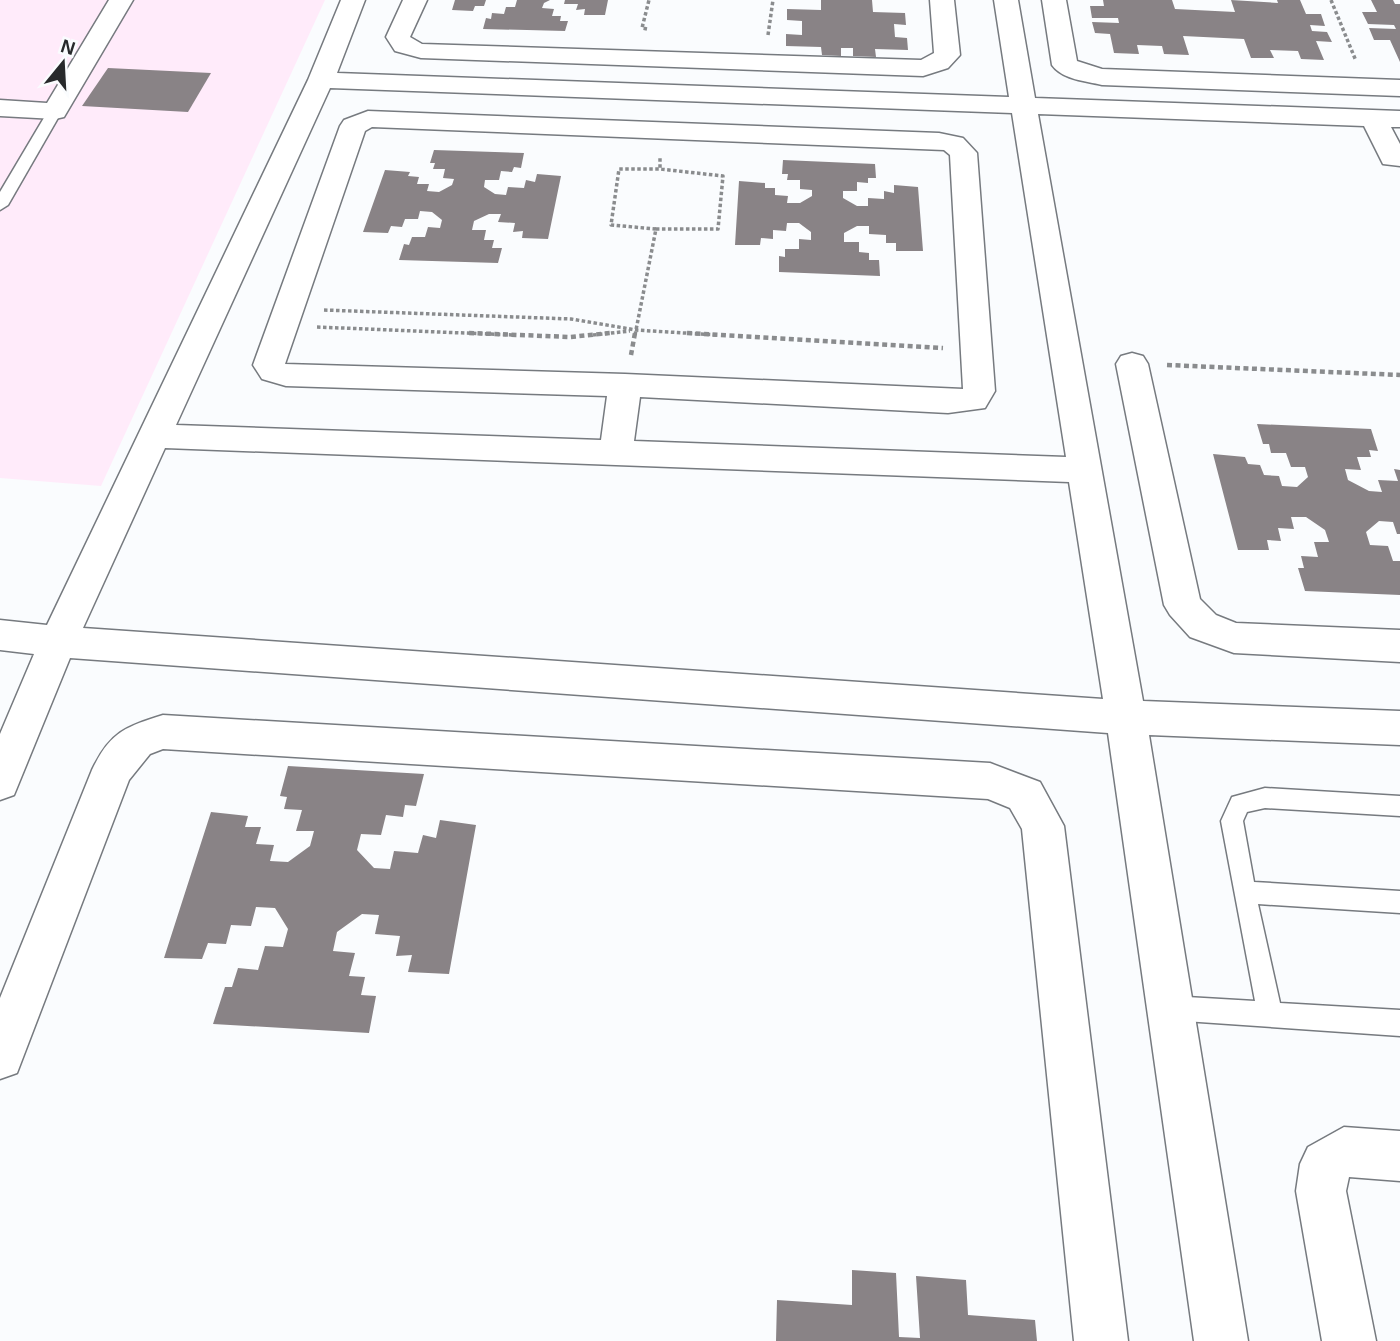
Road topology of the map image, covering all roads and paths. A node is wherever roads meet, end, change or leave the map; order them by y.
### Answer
1 (121, 0) edge
2 (353, 0) edge
3 (415, 0) edge
4 (773, 0) edge
5 (942, 0) edge
6 (1006, 0) edge
7 (1054, 0) edge
8 (757, 34) dead end
9 (321, 80) junction
10 (1400, 88) edge
11 (665, 93) junction
12 (1022, 106) junction
13 (0, 108) edge
14 (55, 111) junction
15 (1387, 119) edge
16 (659, 131) junction
17 (1400, 158) edge
18 (660, 169) junction
19 (0, 205) edge
20 (656, 229) junction
21 (284, 317) junction
22 (636, 330) junction
23 (975, 350) junction
24 (1132, 364) joint
25 (1400, 376) edge
26 (625, 385) junction
27 (154, 436) junction
28 (616, 454) junction
29 (1084, 470) junction
30 (0, 635) edge
31 (58, 642) junction
32 (1400, 646) edge
33 (1126, 717) junction
34 (1400, 728) edge
35 (0, 782) edge
36 (1400, 806) edge
37 (1244, 892) junction
38 (1400, 902) edge
39 (1170, 1009) junction
40 (1270, 1015) junction
41 (1400, 1023) edge
42 (0, 1056) edge
43 (1400, 1156) edge
44 (1101, 1341) edge
45 (1222, 1341) edge
46 (1349, 1341) edge

1 - 14 street
2 - 9 street
3 - 5 street
4 - 8 path
6 - 12 street
7 - 10 street
9 - 11 street
9 - 27 street
11 - 12 street
11 - 16 street
12 - 15 street
12 - 29 street
13 - 14 street
14 - 19 lane
15 - 17 street
16 - 18 path
16 - 21 street
16 - 23 street
18 - 20 path
18 - 20 path
20 - 22 path
21 - 22 path
21 - 22 path
21 - 26 street
22 - 23 path
22 - 26 path
23 - 26 street
24 - 25 path
24 - 32 street
26 - 28 street
27 - 28 street
27 - 31 street
28 - 29 street
29 - 33 street
30 - 31 street
31 - 33 street
31 - 35 street
33 - 34 street
33 - 39 street
36 - 37 lane
37 - 38 lane
37 - 40 lane
39 - 40 lane
39 - 45 street
40 - 41 lane
42 - 44 street
43 - 46 street

